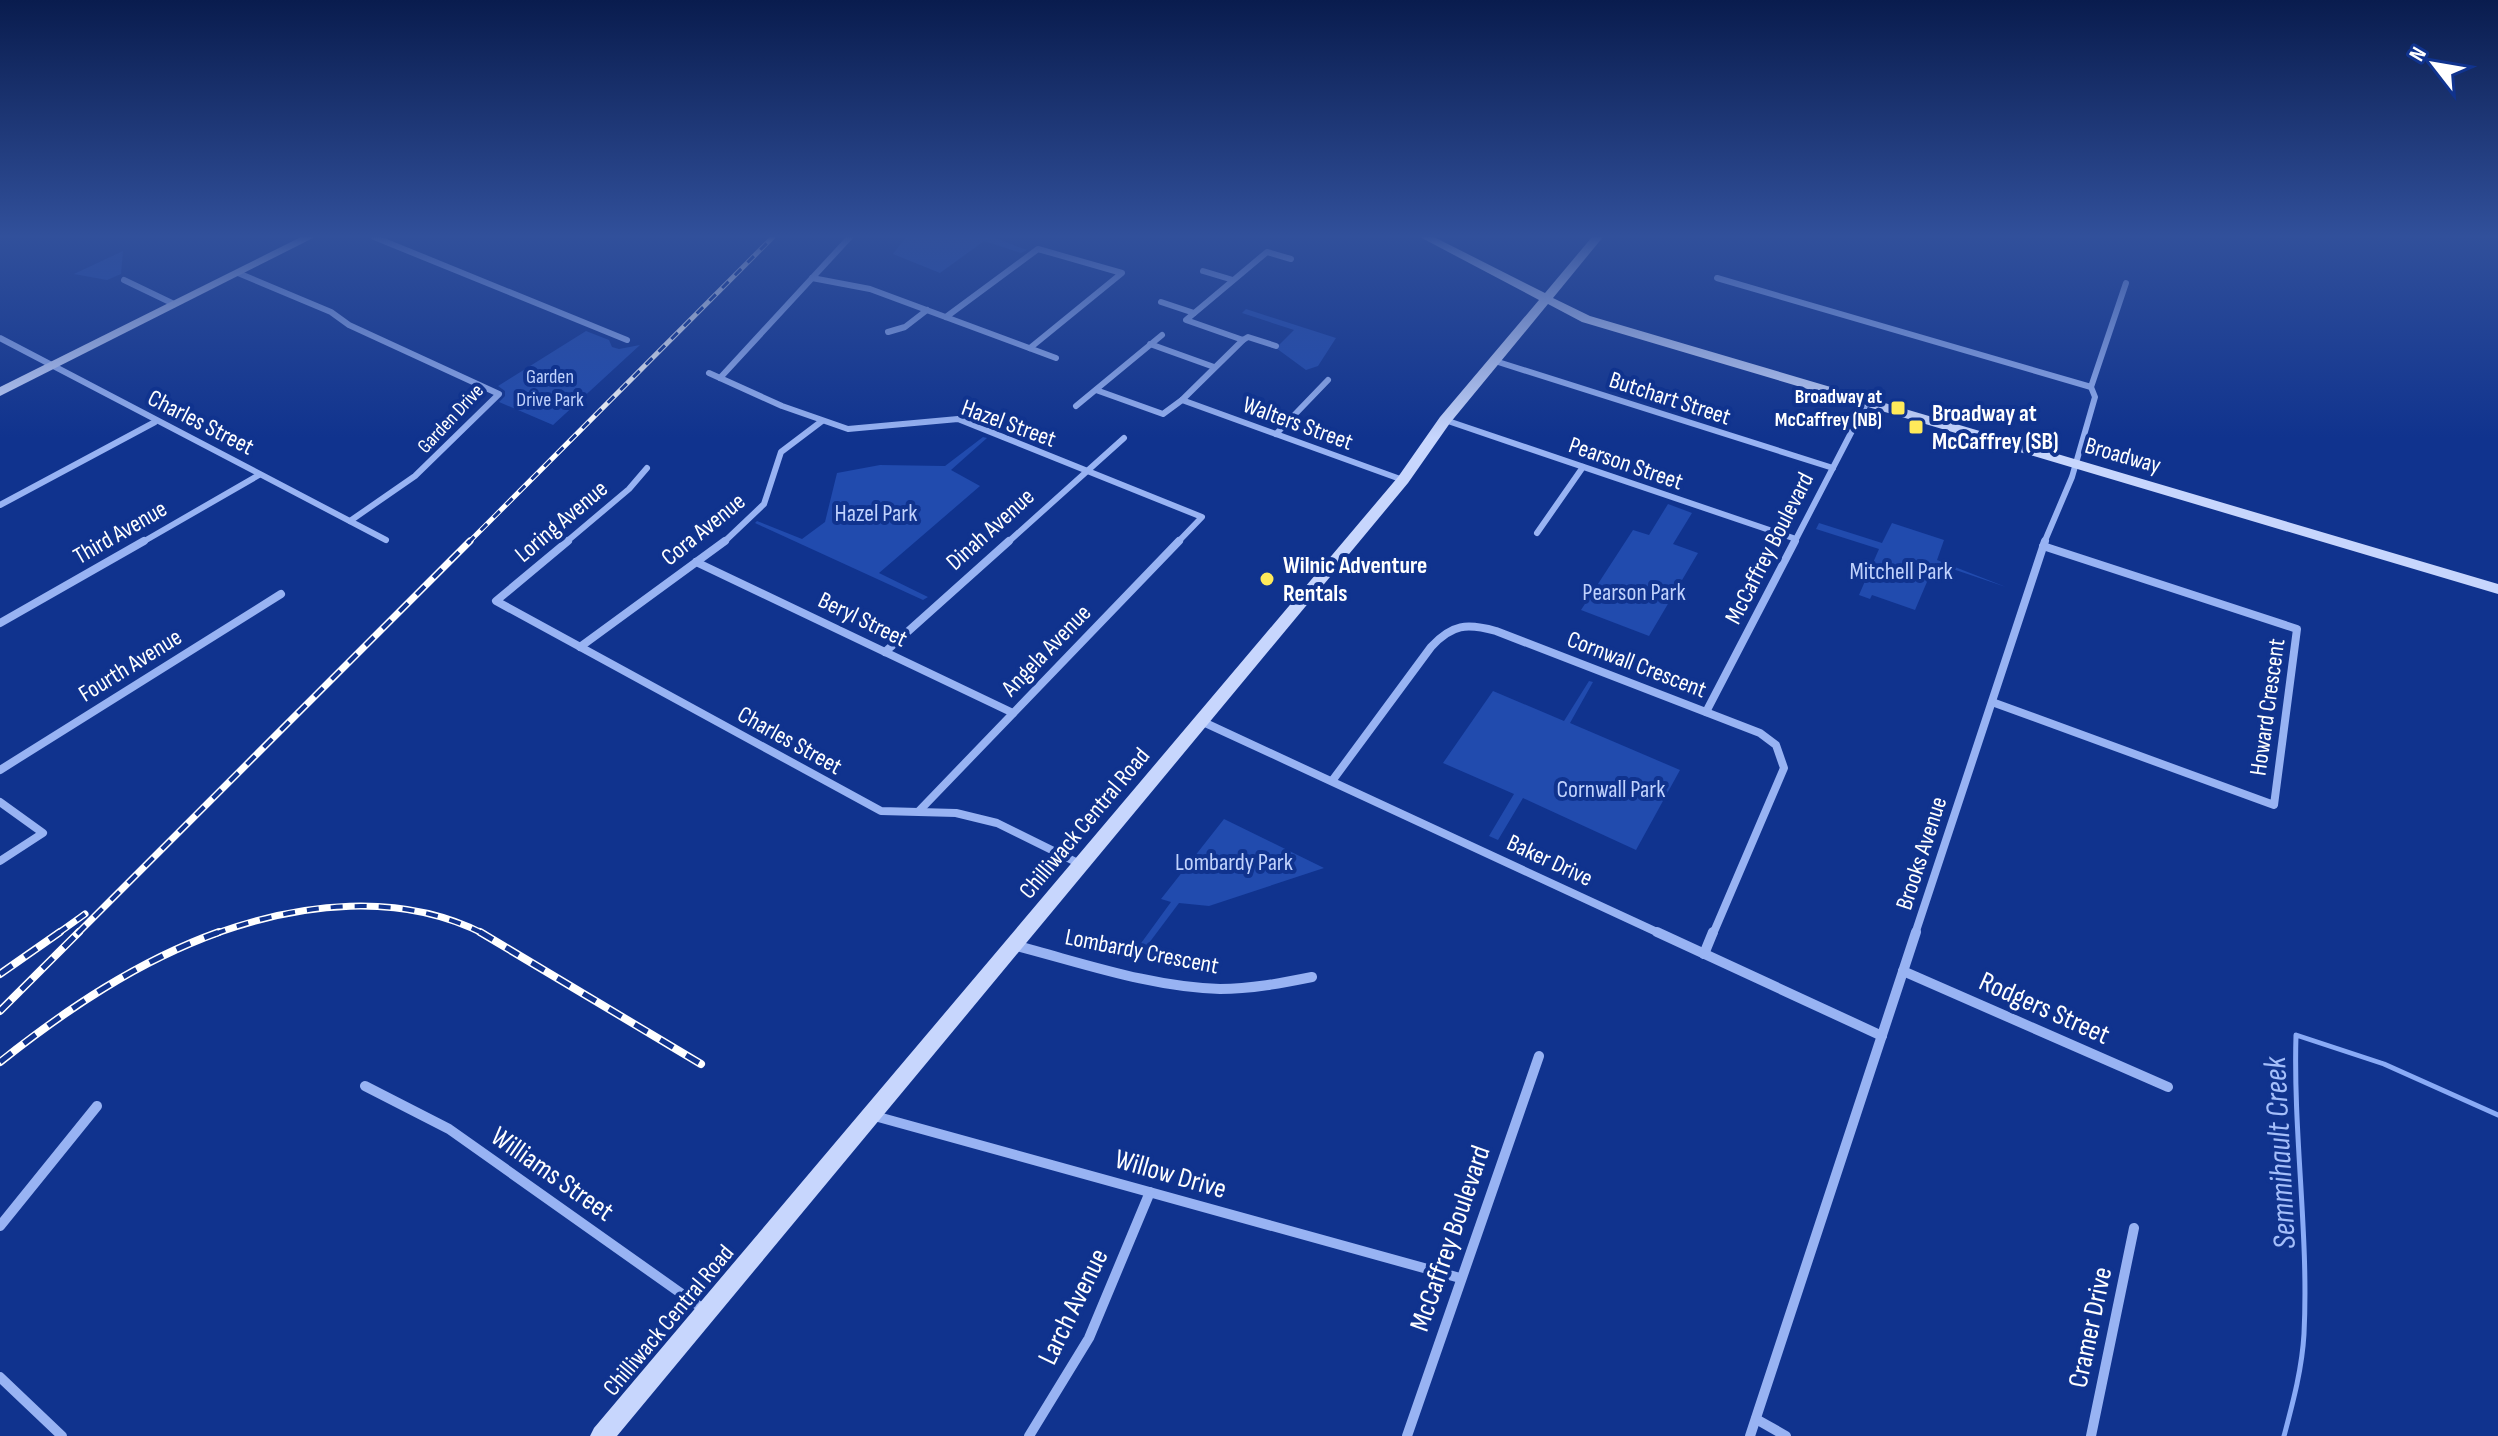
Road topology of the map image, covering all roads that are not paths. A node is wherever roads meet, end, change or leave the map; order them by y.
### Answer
1 (174, 304) edge
2 (311, 304) edge
3 (539, 304) edge
4 (788, 304) edge
5 (911, 304) edge
6 (964, 304) edge
7 (1084, 304) edge
8 (1167, 304) edge
9 (1205, 304) edge
10 (1543, 304) edge
11 (1554, 304) edge
12 (1806, 304) edge
13 (2119, 304) edge
14 (927, 310) junction
15 (1194, 313) junction
16 (946, 317) junction
17 (888, 332) dead end
18 (1162, 335) dead end
19 (0, 338) edge
20 (627, 340) dead end
21 (1243, 340) junction
22 (1150, 344) junction
23 (1276, 346) dead end
24 (1030, 348) junction
25 (1056, 358) dead end
26 (1495, 361) junction
27 (51, 367) junction
28 (1214, 367) junction
29 (709, 373) dead end
30 (720, 378) junction
31 (1328, 380) dead end
32 (2091, 387) junction
33 (1096, 390) junction
34 (0, 392) edge
35 (1182, 400) junction
36 (1867, 402) junction
37 (1076, 406) dead end
38 (1445, 420) junction
39 (822, 421) junction
40 (155, 422) junction
41 (1276, 434) junction
42 (1124, 438) dead end
43 (2075, 464) junction
44 (1583, 467) junction
45 (647, 468) dead end
46 (1833, 468) junction
47 (1085, 470) junction
48 (259, 475) junction
49 (1403, 480) junction
50 (0, 505) edge
51 (1202, 517) joint
52 (350, 521) junction
53 (1537, 533) dead end
54 (1796, 539) junction
55 (386, 540) dead end
56 (2043, 546) junction
57 (696, 562) junction
58 (2498, 589) edge
59 (281, 594) dead end
60 (496, 601) joint
61 (0, 623) edge
62 (580, 647) junction
63 (885, 652) junction
64 (1992, 702) junction
65 (1706, 712) junction
66 (1013, 713) junction
67 (1201, 721) junction
68 (0, 770) edge
69 (1332, 781) junction
70 (0, 802) edge
71 (919, 811) junction
72 (0, 861) edge
73 (1080, 864) junction
74 (1013, 945) junction
75 (1704, 954) junction
76 (1903, 971) junction
77 (1312, 977) dead end
78 (1882, 1036) junction
79 (1539, 1056) dead end
80 (365, 1086) dead end
81 (2168, 1087) dead end
82 (97, 1106) dead end
83 (871, 1115) junction
84 (1150, 1192) junction
85 (0, 1226) edge
86 (2134, 1228) dead end
87 (1460, 1278) junction
88 (707, 1312) junction
89 (0, 1377) edge
90 (1756, 1419) junction
91 (62, 1436) edge
92 (602, 1436) edge
93 (1029, 1436) edge
94 (1407, 1436) edge
95 (1750, 1436) edge
96 (1786, 1436) edge
97 (2091, 1436) edge

1 - 27 street
2 - 52 street, Garden Drive
3 - 20 street
4 - 30 street
5 - 14 street
6 - 16 street
7 - 24 street
8 - 15 street
9 - 15 street
10 - 26 street, Chilliwack Central Road
11 - 36 street, Broadway
12 - 32 street
13 - 32 street, Brooks Avenue
14 - 16 street
14 - 17 street
15 - 21 street
16 - 24 street
18 - 22 street
19 - 27 street, Charles Street
21 - 23 street
21 - 28 street
22 - 28 street
22 - 33 street
24 - 25 street
26 - 38 street, Chilliwack Central Road
26 - 46 street, Butchart Street
27 - 34 street
27 - 40 street, Charles Street
28 - 35 street
29 - 30 street, Hazel Street
30 - 39 street, Hazel Street
31 - 41 street
32 - 43 street, Brooks Avenue
33 - 35 street
33 - 37 street
35 - 41 street, Walters Street
36 - 43 street, Broadway
36 - 46 street, McCaffrey Boulevard
38 - 44 street, Pearson Street
38 - 49 street, Chilliwack Central Road
39 - 47 street, Hazel Street
39 - 57 street, Cora Avenue
40 - 48 street, Charles Street
40 - 50 street
41 - 49 street, Walters Street
42 - 47 street, Dinah Avenue
43 - 56 street, Brooks Avenue
43 - 58 street, Broadway
44 - 53 street
44 - 54 street, Pearson Street
45 - 60 street, Loring Avenue
46 - 54 street, McCaffrey Boulevard
47 - 51 street, Hazel Street
47 - 63 street, Dinah Avenue
48 - 52 street, Charles Street
48 - 61 street, Third Avenue
49 - 67 street, Chilliwack Central Road
51 - 66 street, Angela Avenue
52 - 55 street, Charles Street
54 - 65 street, McCaffrey Boulevard
56 - 64 street, Brooks Avenue
56 - 64 street, Howard Crescent
57 - 62 street, Cora Avenue
57 - 63 street, Beryl Street
59 - 68 street, Fourth Avenue
60 - 62 street, Charles Street
62 - 71 street, Charles Street
63 - 66 street, Beryl Street
64 - 76 street, Brooks Avenue
65 - 69 street, Cornwall Crescent
65 - 75 street, Cornwall Crescent
66 - 71 street, Angela Avenue
67 - 69 street, Baker Drive
67 - 73 street, Chilliwack Central Road
69 - 75 street, Baker Drive
70 - 72 street
71 - 73 street, Charles Street
73 - 74 street, Chilliwack Central Road
74 - 77 street, Lombardy Crescent
74 - 83 street, Chilliwack Central Road
75 - 78 street, Baker Drive
76 - 78 street, Brooks Avenue
76 - 81 street, Rodgers Street
78 - 90 street, Brooks Avenue
79 - 87 street, McCaffrey Boulevard
80 - 88 street, Williams Street
82 - 85 street
83 - 84 street, Willow Drive
83 - 88 street, Chilliwack Central Road
84 - 87 street, Willow Drive
84 - 93 street, Larch Avenue
86 - 97 street, Cramer Drive
87 - 94 street, McCaffrey Boulevard
88 - 92 street, Chilliwack Central Road
89 - 91 street
90 - 95 street, Brooks Avenue
90 - 96 street

